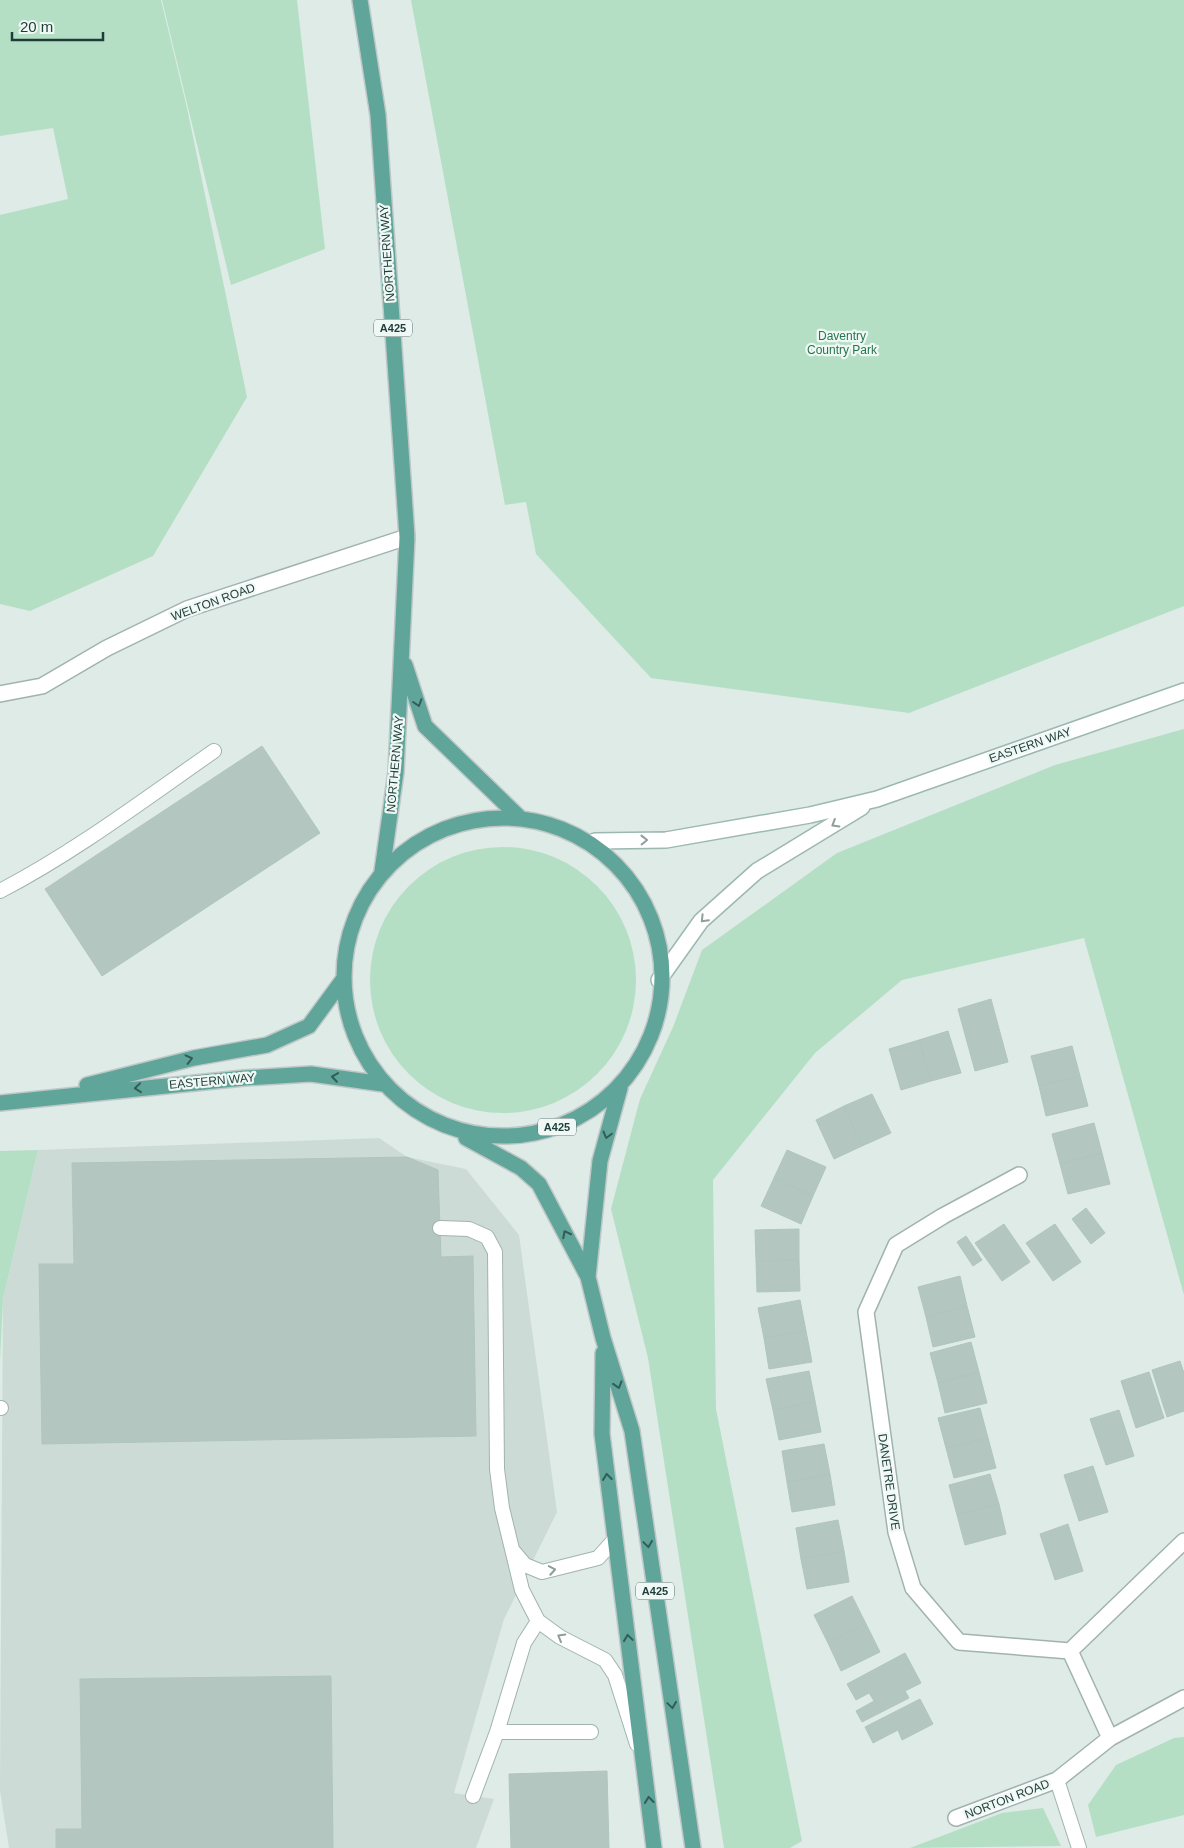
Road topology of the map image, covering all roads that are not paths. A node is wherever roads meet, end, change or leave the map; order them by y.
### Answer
1 (360, 0) edge
2 (407, 537) junction
3 (402, 657) junction
4 (1184, 692) edge
5 (0, 694) edge
6 (214, 751) dead end
7 (876, 799) junction
8 (519, 817) junction
9 (595, 841) junction
10 (382, 871) junction
11 (0, 891) edge
12 (659, 980) junction
13 (342, 981) junction
14 (383, 1084) junction
15 (620, 1088) junction
16 (40, 1097) junction
17 (0, 1103) edge
18 (464, 1137) junction
19 (1019, 1176) dead end
20 (440, 1228) dead end
21 (588, 1277) junction
22 (603, 1338) junction
23 (614, 1540) junction
24 (1184, 1541) edge
25 (512, 1550) junction
26 (538, 1621) junction
27 (1070, 1651) junction
28 (1184, 1698) edge
29 (498, 1732) junction
30 (591, 1732) dead end
31 (1110, 1738) junction
32 (646, 1773) junction
33 (1057, 1780) junction
34 (473, 1796) dead end
35 (956, 1818) dead end
36 (654, 1848) edge
37 (693, 1848) edge
38 (1079, 1848) edge

1 - 2 main road, NORTHERN WAY / A425
2 - 3 main road, NORTHERN WAY / A425
2 - 5 street, WELTON ROAD
3 -> 8 main road, NORTHERN WAY / A425
3 - 10 main road, NORTHERN WAY / A425
4 - 7 street, EASTERN WAY
6 - 11 lane
9 -> 7 street, EASTERN WAY
7 -> 12 street, EASTERN WAY
8 - 9 main road, A425
8 - 10 main road, A425
9 - 12 main road, A425
10 - 13 main road, A425
12 - 15 main road, A425
13 - 14 main road
16 -> 13 main road, EASTERN WAY
14 -> 16 main road, EASTERN WAY
14 - 18 main road, A425
15 - 18 main road, A425
15 -> 21 main road, A425
16 - 17 main road, EASTERN WAY
21 -> 18 main road, A425
19 - 27 street, DANETRE DRIVE
20 - 25 lane
21 - 22 main road, A425
23 -> 22 main road, A425
22 -> 37 main road, A425
25 -> 23 lane
32 -> 23 main road, A425
24 - 27 street
25 - 26 lane
26 - 29 lane
32 -> 26 lane
27 - 31 street
28 - 31 street, NORTON ROAD
29 - 30 lane
29 - 34 lane
31 - 33 street, NORTON ROAD
36 -> 32 main road, A425
33 - 35 street, NORTON ROAD
33 - 38 lane

